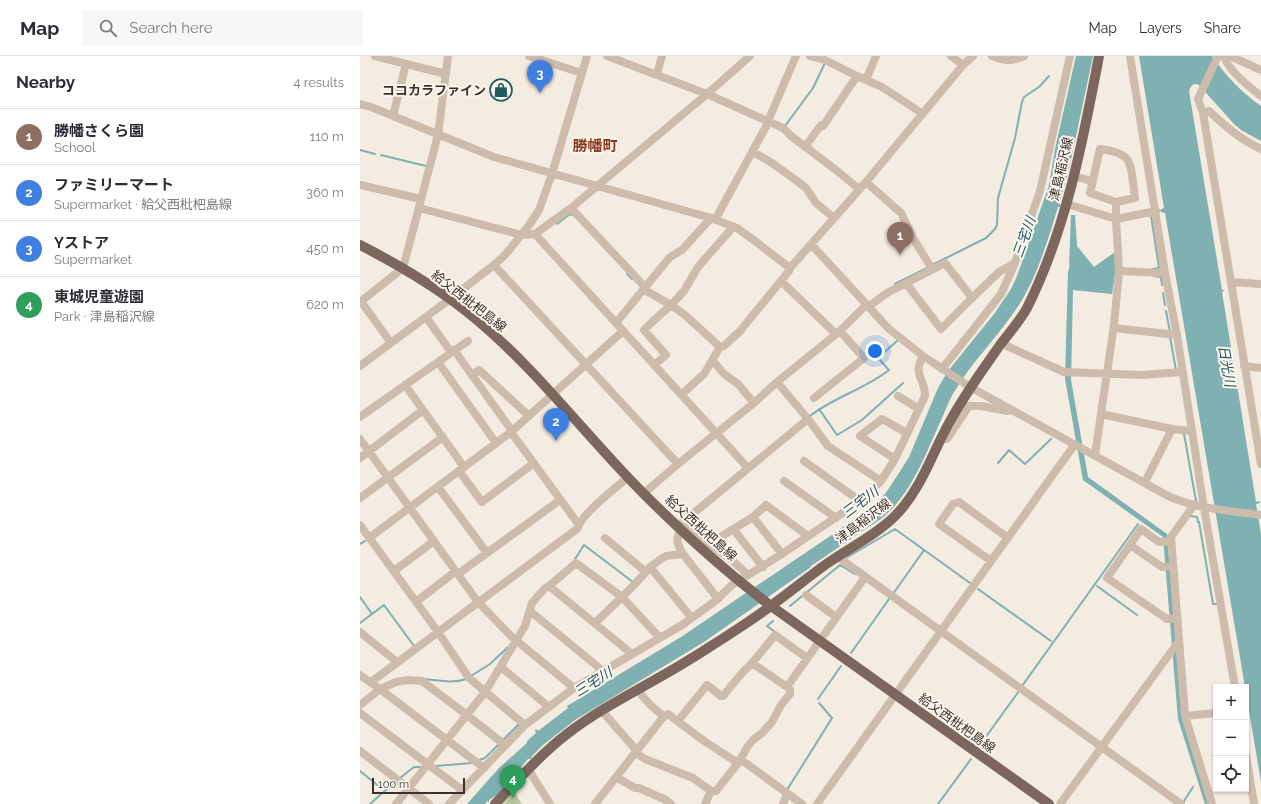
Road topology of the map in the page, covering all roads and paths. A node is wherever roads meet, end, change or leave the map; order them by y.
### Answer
1 (375, 56) edge
2 (448, 56) edge
3 (529, 56) edge
4 (587, 56) edge
5 (607, 56) edge
6 (662, 56) edge
7 (750, 56) edge
8 (796, 56) edge
9 (810, 56) edge
10 (876, 56) edge
11 (951, 56) edge
12 (973, 56) edge
13 (992, 56) edge
14 (1024, 56) edge
15 (1070, 56) edge
16 (1099, 56) edge
17 (1130, 56) edge
18 (1218, 56) edge
19 (1224, 56) edge
20 (1230, 56) edge
21 (406, 64) junction
22 (964, 65) junction
23 (1261, 70) edge
24 (582, 73) junction
25 (446, 74) junction
26 (657, 74) junction
27 (857, 76) junction
28 (866, 80) junction
29 (707, 94) junction
30 (1261, 96) edge
31 (360, 104) edge
32 (1203, 113) junction
33 (923, 114) junction
34 (393, 116) junction
35 (768, 121) junction
36 (438, 135) junction
37 (805, 147) junction
38 (1261, 150) edge
39 (752, 152) junction
40 (552, 174) junction
41 (1073, 176) junction
42 (1092, 181) junction
43 (866, 182) junction
44 (360, 185) edge
45 (596, 187) junction
46 (859, 190) junction
47 (421, 199) junction
48 (1116, 202) junction
49 (1067, 204) junction
50 (419, 208) junction
51 (571, 208) junction
52 (1156, 211) junction
53 (834, 218) junction
54 (713, 219) junction
55 (1116, 219) junction
56 (733, 227) junction
57 (535, 234) junction
58 (522, 235) junction
59 (811, 244) junction
60 (360, 245) edge
61 (1015, 263) junction
62 (494, 265) junction
63 (931, 267) junction
64 (403, 268) junction
65 (790, 268) junction
66 (1119, 271) junction
67 (1165, 273) junction
68 (781, 281) junction
69 (1231, 282) junction
70 (906, 283) junction
71 (1261, 284) edge
72 (644, 288) junction
73 (972, 298) junction
74 (450, 300) junction
75 (360, 302) edge
76 (670, 305) junction
77 (867, 306) junction
78 (426, 317) junction
79 (616, 323) junction
80 (1114, 328) junction
81 (623, 331) junction
82 (838, 333) junction
83 (1177, 335) junction
84 (468, 341) dead end
85 (391, 343) junction
86 (1007, 346) dead end
87 (720, 347) junction
88 (453, 351) junction
89 (923, 356) junction
90 (713, 361) junction
91 (438, 362) junction
92 (586, 364) junction
93 (654, 365) junction
94 (360, 366) edge
95 (1244, 366) junction
96 (1261, 368) edge
97 (943, 370) junction
98 (1182, 372) junction
99 (1107, 374) junction
100 (472, 375) junction
101 (777, 382) junction
102 (405, 385) junction
103 (967, 385) junction
104 (682, 394) junction
105 (553, 395) junction
106 (898, 396) dead end
107 (814, 398) dead end
108 (754, 403) junction
109 (919, 409) junction
110 (424, 410) junction
111 (1015, 412) junction
112 (1101, 414) junction
113 (529, 416) junction
114 (360, 417) edge
115 (808, 419) junction
116 (1172, 429) junction
117 (512, 431) junction
118 (1191, 431) junction
119 (716, 433) junction
120 (907, 433) junction
121 (443, 437) junction
122 (360, 439) edge
123 (941, 440) junction
124 (496, 444) junction
125 (1076, 445) junction
126 (369, 451) junction
127 (1094, 455) junction
128 (360, 458) edge
129 (895, 459) junction
130 (804, 461) dead end
131 (1261, 461) edge
132 (534, 463) junction
133 (678, 464) junction
134 (748, 468) junction
135 (462, 469) junction
136 (628, 477) junction
137 (388, 478) junction
138 (784, 481) dead end
139 (881, 481) junction
140 (1145, 482) junction
141 (438, 487) junction
142 (644, 493) junction
143 (360, 498) edge
144 (560, 500) junction
145 (860, 501) junction
146 (1194, 505) junction
147 (410, 507) junction
148 (1205, 508) junction
149 (1261, 515) edge
150 (753, 517) junction
151 (836, 518) junction
152 (360, 525) edge
153 (578, 525) junction
154 (681, 525) junction
155 (734, 530) junction
156 (808, 536) junction
157 (369, 538) junction
158 (605, 538) dead end
159 (1008, 538) junction
160 (434, 541) junction
161 (1167, 541) junction
162 (709, 544) junction
163 (1130, 545) junction
164 (487, 553) junction
165 (683, 554) junction
166 (782, 554) junction
167 (838, 557) junction
168 (991, 561) junction
169 (763, 567) junction
170 (1169, 567) junction
171 (648, 570) junction
172 (394, 572) junction
173 (457, 573) junction
174 (865, 577) junction
175 (743, 580) junction
176 (549, 586) junction
177 (806, 595) dead end
178 (622, 597) junction
179 (718, 599) junction
180 (416, 602) junction
181 (478, 602) junction
182 (769, 604) junction
183 (530, 611) junction
184 (691, 617) junction
185 (836, 617) junction
186 (1173, 619) junction
187 (595, 623) junction
188 (941, 631) junction
189 (360, 632) edge
190 (438, 632) junction
191 (660, 638) junction
192 (516, 640) junction
193 (820, 640) junction
194 (1178, 642) junction
195 (632, 654) junction
196 (807, 658) junction
197 (397, 662) junction
198 (752, 663) junction
199 (501, 667) junction
200 (603, 671) junction
201 (360, 675) edge
202 (371, 682) junction
203 (1234, 684) edge
204 (787, 687) junction
205 (574, 688) junction
206 (380, 689) junction
207 (638, 690) junction
208 (485, 692) junction
209 (895, 694) junction
210 (360, 705) edge
211 (549, 707) junction
212 (602, 711) junction
213 (360, 713) edge
214 (1213, 713) edge
215 (467, 715) junction
216 (664, 716) junction
217 (1184, 716) junction
218 (678, 721) junction
219 (525, 725) junction
220 (447, 740) junction
221 (505, 745) junction
222 (1101, 747) junction
223 (360, 751) edge
224 (636, 752) junction
225 (1246, 756) edge
226 (739, 761) junction
227 (428, 763) junction
228 (484, 768) junction
229 (528, 769) junction
230 (616, 777) junction
231 (408, 788) junction
232 (462, 790) junction
233 (711, 791) junction
234 (787, 793) junction
235 (601, 802) edge
236 (396, 804) edge
237 (429, 804) edge
238 (449, 804) edge
239 (495, 804) edge
240 (550, 804) edge
241 (671, 804) edge
242 (705, 804) edge
243 (783, 804) edge
244 (802, 804) edge
245 (817, 804) edge
246 (1049, 804) edge
247 (1060, 804) edge
248 (1181, 804) edge
249 (1212, 804) edge
250 (1254, 804) edge

1 - 21 street
2 - 25 street
3 - 24 street
4 - 24 street
5 - 26 street
6 - 26 street
7 - 29 street
8 - 35 street
9 - 27 street
10 - 28 street
11 - 22 street
12 - 22 street
13 - 14 street
15 - 61 street
16 - 41 main road, 津島稲沢線
17 - 52 street
18 - 32 street
19 - 30 street
20 - 23 street
21 - 25 street
21 - 34 street
22 - 33 street
24 - 40 street
25 - 36 street
26 - 29 street
27 - 28 street
27 - 37 street
28 - 33 street
29 - 35 street
29 - 45 street
31 - 34 street
32 - 38 street
32 - 69 street
33 - 43 street
34 - 36 street
35 - 37 street
35 - 39 street
36 - 40 street
36 - 47 street
37 - 46 street
39 - 53 street
39 - 54 street
40 - 45 street
40 - 58 street
41 - 42 street
41 - 49 main road, 津島稲沢線
42 - 48 street
42 - 48 street
43 - 46 street
43 - 63 street
44 - 47 street
45 - 51 street
45 - 54 street
46 - 53 street
47 - 50 street
48 - 55 street
49 - 55 street
49 - 103 main road, 津島稲沢線
50 - 58 street
50 - 64 street
51 - 57 street
51 - 72 street
52 - 55 street
52 - 67 street
53 - 59 street
54 - 56 street
54 - 72 street
55 - 66 street
56 - 65 street
56 - 76 street
57 - 58 street
57 - 79 street
58 - 62 street
59 - 65 street
59 - 77 street
60 - 64 main road, 給父西枇杷島線
61 - 73 street
61 - 97 street
62 - 74 street
62 - 92 street
63 - 70 street
63 - 73 street
64 - 74 main road, 給父西枇杷島線
64 - 75 street
65 - 68 street
66 - 67 street
66 - 80 street
67 - 83 street
68 - 82 street
68 - 87 street
69 - 71 street
69 - 95 street
70 - 73 street
70 - 77 street
72 - 76 street
72 - 79 street
74 - 78 street
74 - 105 main road, 給父西枇杷島線
75 - 85 street
76 - 87 street
76 - 93 street
77 - 82 street
77 - 89 street
78 - 85 street
78 - 88 street
79 - 81 street
80 - 83 street
80 - 99 street
81 - 92 street
81 - 93 street
82 - 101 street
82 - 107 street
83 - 98 street
84 - 88 street
85 - 94 street
86 - 99 street
87 - 90 street
88 - 91 street
88 - 100 street
89 - 97 street
89 - 109 street
90 - 104 street
90 - 108 street
91 - 102 street
91 - 124 street
92 - 105 street
92 - 133 street
93 - 104 street
95 - 96 street
95 - 131 street
97 - 103 street
98 - 99 street
98 - 118 street
99 - 112 street
100 - 113 street
100 - 117 street
101 - 108 street
101 - 115 street
102 - 110 street
102 - 114 street
103 - 111 street
103 - 123 main road, 津島稲沢線
104 - 119 street
105 - 113 street
105 - 136 main road, 給父西枇杷島線
106 - 109 street
108 - 119 street
109 - 120 street
110 - 121 street
110 - 126 street
111 - 123 street
111 - 125 street
112 - 116 street
112 - 127 street
113 - 117 street
115 - 134 street
115 - 139 street
116 - 118 street
116 - 140 street
117 - 124 street
117 - 132 street
118 - 148 street
119 - 133 street
119 - 134 street
120 - 129 street
120 - 129 street
121 - 135 street
121 - 137 street
122 - 126 street
123 - 167 main road, 津島稲沢線
124 - 135 street
125 - 127 street
125 - 159 street
126 - 128 street
126 - 137 street
127 - 140 street
129 - 139 street
130 - 145 street
132 - 135 street
132 - 144 street
133 - 142 street
134 - 154 street
135 - 141 street
136 - 142 main road, 給父西枇杷島線
136 - 153 street
137 - 143 street
137 - 147 street
138 - 151 street
139 - 145 street
140 - 146 street
141 - 147 street
141 - 164 street
142 - 154 main road, 給父西枇杷島線
144 - 153 street
144 - 164 street
145 - 151 street
146 - 148 street
146 - 161 street
147 - 157 street
147 - 160 street
148 - 149 street
148 - 203 street
150 - 155 street
150 - 156 street
150 - 166 street
151 - 156 street
152 - 157 street
153 - 181 street
154 - 162 street
154 - 165 street
154 - 175 main road, 給父西枇杷島線
155 - 162 street
155 - 169 street
156 - 166 street
157 - 172 street
158 - 171 street
159 - 168 street
159 - 168 street
160 - 172 street
160 - 173 street
161 - 163 street
161 - 170 street
162 - 175 street
163 - 170 street
163 - 186 street
164 - 173 street
165 - 171 street
165 - 179 street
166 - 169 street
167 - 174 street
167 - 182 main road, 津島稲沢線
168 - 188 street
169 - 175 street
170 - 186 street
171 - 178 street
171 - 184 street
172 - 180 street
173 - 180 street
173 - 181 street
174 - 185 street
174 - 188 street
175 - 179 street
175 - 182 main road, 給父西枇杷島線
176 - 178 street
176 - 183 street
176 - 187 street
177 - 185 street
178 - 187 street
178 - 191 street
179 - 184 street
180 - 190 street
181 - 190 street
181 - 192 street
182 - 193 main road, 給父西枇杷島線
182 - 207 main road, 津島稲沢線
183 - 192 street
183 - 200 street
184 - 191 street
185 - 193 street
186 - 194 street
187 - 195 street
188 - 209 street
188 - 222 street
189 - 197 street
190 - 197 street
190 - 208 street
191 - 195 street
192 - 199 street
192 - 205 street
193 - 196 street
193 - 209 main road, 給父西枇杷島線
194 - 217 street
194 - 222 street
195 - 200 street
196 - 198 street
196 - 204 street
197 - 202 street
198 - 204 street
198 - 218 street
199 - 208 street
199 - 211 street
200 - 205 street
201 - 202 street
202 - 206 street
204 - 226 street
205 - 211 street
206 - 210 street
206 - 215 street
206 - 220 street
207 - 212 main road, 津島稲沢線
207 - 216 street
208 - 215 street
208 - 219 street
209 - 245 street
209 - 246 main road, 給父西枇杷島線
211 - 219 street
212 - 224 street
212 - 229 main road, 津島稲沢線
213 - 227 street
214 - 217 street
215 - 220 street
215 - 221 street
216 - 218 street
216 - 224 street
217 - 249 street
218 - 226 street
219 - 221 street
220 - 227 street
220 - 228 street
221 - 228 street
222 - 247 street
222 - 248 street
223 - 231 street
224 - 230 street
224 - 233 street
225 - 250 street
226 - 233 street
226 - 234 street
227 - 231 street
227 - 232 street
228 - 232 street
229 - 239 main road, 津島稲沢線
229 - 240 street
230 - 235 street
230 - 241 street
231 - 236 street
231 - 237 street
232 - 238 street
233 - 242 street
234 - 243 street
234 - 244 street

